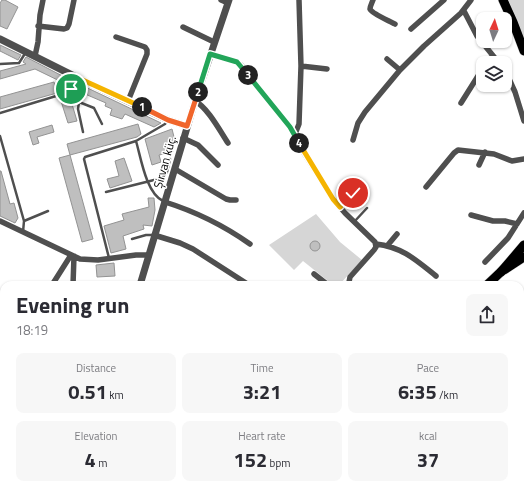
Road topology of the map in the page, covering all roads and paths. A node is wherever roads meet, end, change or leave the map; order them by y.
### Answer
1 (44, 0) edge
2 (74, 0) edge
3 (221, 0) edge
4 (299, 0) edge
5 (373, 0) edge
6 (444, 0) edge
7 (463, 0) edge
8 (471, 0) edge
9 (503, 0) edge
10 (229, 1) edge
11 (464, 11) junction
12 (395, 24) dead end
13 (38, 26) junction
14 (183, 27) dead end
15 (411, 29) dead end
16 (116, 37) dead end
17 (0, 39) edge
18 (214, 42) junction
19 (524, 51) edge
20 (26, 52) junction
21 (210, 54) junction
22 (35, 56) junction
23 (492, 56) edge
24 (387, 59) dead end
25 (0, 64) edge
26 (301, 66) junction
27 (327, 69) dead end
28 (400, 70) junction
29 (76, 77) junction
30 (476, 79) edge
31 (512, 85) edge
32 (71, 89) junction
33 (128, 101) junction
34 (194, 101) junction
35 (79, 102) junction
36 (461, 103) dead end
37 (0, 112) edge
38 (168, 120) junction
39 (524, 121) edge
40 (102, 124) dead end
41 (187, 126) junction
42 (83, 132) dead end
43 (295, 134) junction
44 (0, 136) edge
45 (183, 138) junction
46 (353, 140) dead end
47 (136, 141) junction
48 (228, 143) dead end
49 (485, 152) junction
50 (170, 159) dead end
51 (524, 159) edge
52 (218, 165) dead end
53 (479, 165) dead end
54 (175, 169) junction
55 (148, 182) junction
56 (426, 187) dead end
57 (106, 192) dead end
58 (353, 193) dead end
59 (236, 200) dead end
60 (165, 202) junction
61 (340, 207) junction
62 (367, 208) dead end
63 (48, 211) dead end
64 (524, 213) edge
65 (470, 215) dead end
66 (0, 221) edge
67 (24, 221) junction
68 (354, 222) junction
69 (517, 224) junction
70 (23, 232) junction
71 (397, 234) dead end
72 (154, 235) junction
73 (132, 239) dead end
74 (250, 244) dead end
75 (376, 244) junction
76 (524, 245) edge
77 (387, 246) junction
78 (524, 249) edge
79 (72, 255) junction
80 (148, 255) junction
81 (524, 257) edge
82 (109, 259) junction
83 (485, 262) dead end
84 (501, 272) junction
85 (314, 274) dead end
86 (436, 276) dead end
87 (55, 281) edge
88 (73, 281) edge
89 (141, 281) edge
90 (243, 281) edge
91 (323, 281) edge
92 (349, 281) edge
93 (491, 281) edge

1 - 13 street
2 - 13 street
3 - 10 street
4 - 26 street
5 - 12 street
6 - 15 street
7 - 8 street
8 - 11 street
9 - 19 main road
10 - 18 street, Şirvan küç.
11 - 23 street
11 - 28 street
13 - 22 street
14 - 18 street
16 - 33 street
17 - 20 street
18 - 21 street, Şirvan küç.
20 - 22 street
20 - 25 lane
21 - 34 street, Şirvan küç.
21 - 43 street
22 - 29 street
24 - 28 street
26 - 27 street
26 - 43 street
28 - 46 street
29 - 32 lane
29 - 33 street
30 - 36 street
31 - 39 street
32 - 35 lane
32 - 37 lane
33 - 38 street
34 - 41 street, Şirvan küç.
34 - 48 street
35 - 40 lane
35 - 42 lane
38 - 41 street
38 - 47 lane
41 - 45 street, Şirvan küç.
43 - 61 street
44 - 67 lane
45 - 52 street
45 - 54 street, Şirvan küç.
47 - 55 lane
47 - 82 lane
49 - 51 street
49 - 53 street
49 - 56 street
50 - 55 lane
54 - 59 street
54 - 60 street, Şirvan küç.
55 - 57 lane
55 - 60 lane
58 - 61 street
60 - 72 street, Şirvan küç.
60 - 74 street
61 - 68 street
62 - 68 lane
63 - 67 lane
64 - 69 street
65 - 69 street
66 - 70 street
67 - 70 lane
68 - 75 street
69 - 83 street
70 - 79 street
71 - 77 street
72 - 73 lane
72 - 80 street, Şirvan küç.
72 - 90 street
75 - 77 street
75 - 92 street
76 - 84 main road
77 - 86 street
78 - 84 main road
79 - 82 street
79 - 87 street
79 - 88 street
80 - 82 street
80 - 89 street, Şirvan küç.
81 - 84 main road
84 - 93 main road
85 - 91 street

